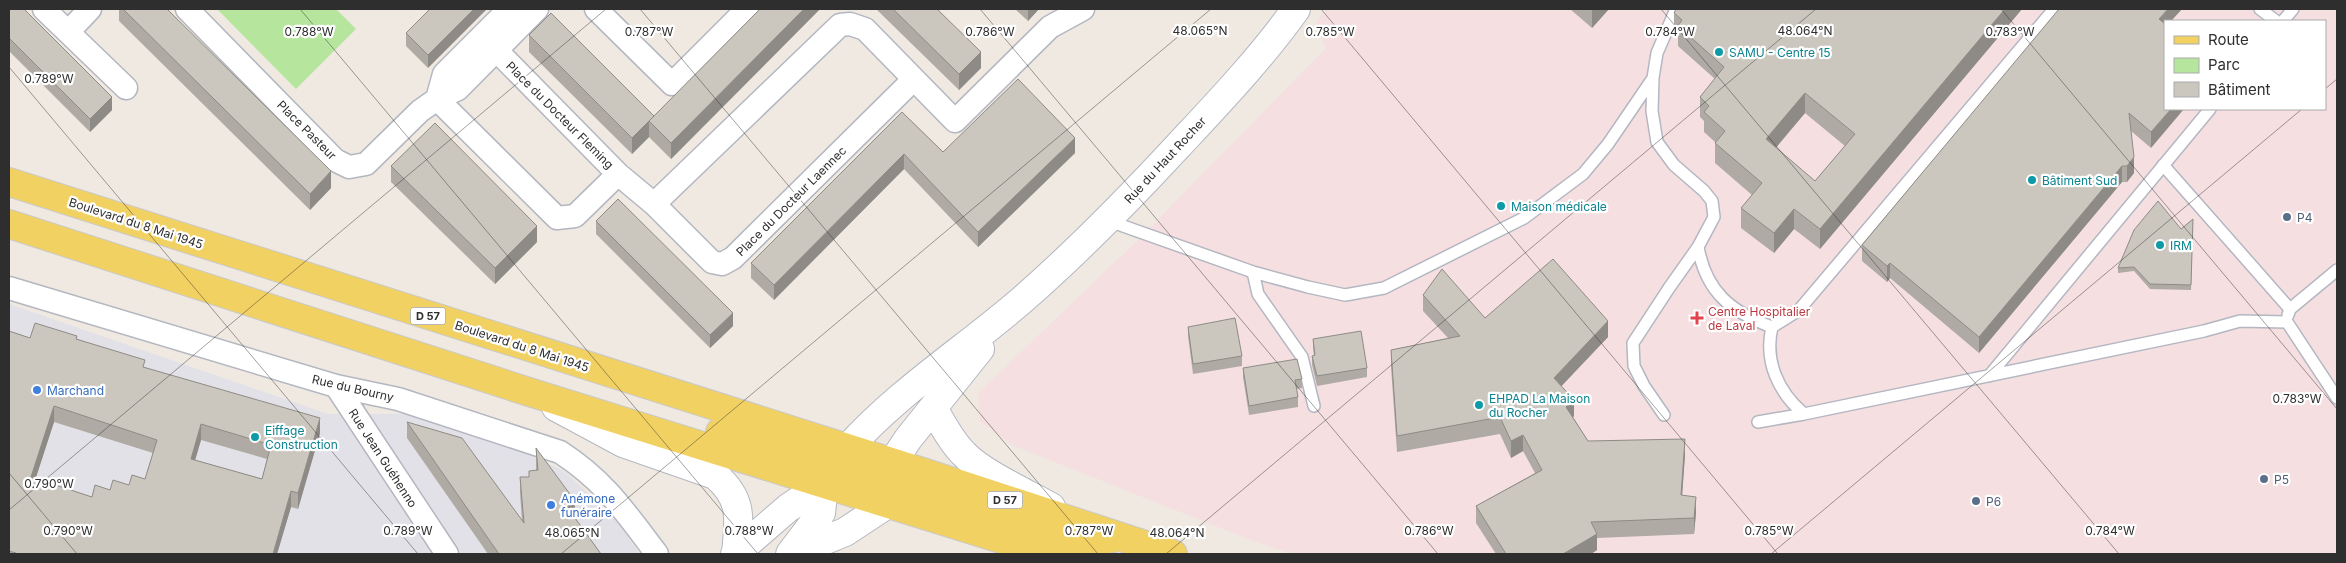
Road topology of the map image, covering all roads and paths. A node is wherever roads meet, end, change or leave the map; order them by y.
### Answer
1 (44, 9) edge
2 (90, 9) edge
3 (187, 9) edge
4 (509, 9) edge
5 (537, 9) edge
6 (596, 9) edge
7 (747, 9) edge
8 (1082, 9) edge
9 (1296, 9) edge
10 (1676, 9) edge
11 (2054, 9) edge
12 (2260, 9) edge
13 (2294, 9) edge
14 (2275, 20) edge
15 (2284, 20) edge
16 (68, 32) junction
17 (497, 51) junction
18 (1653, 78) junction
19 (914, 79) junction
20 (126, 88) dead end
21 (437, 99) junction
22 (2209, 110) edge
23 (2163, 165) junction
24 (618, 174) junction
25 (9, 182) edge
26 (654, 204) junction
27 (1108, 221) junction
28 (9, 224) edge
29 (1698, 248) junction
30 (2337, 270) edge
31 (1253, 272) junction
32 (9, 288) edge
33 (1022, 300) junction
34 (2290, 309) junction
35 (2287, 322) junction
36 (1772, 327) junction
37 (1989, 376) junction
38 (336, 386) junction
39 (526, 392) junction
40 (2337, 398) edge
41 (1314, 406) dead end
42 (933, 408) junction
43 (1804, 414) junction
44 (1664, 415) dead end
45 (1758, 422) dead end
46 (836, 466) junction
47 (882, 487) junction
48 (1081, 525) junction
49 (1118, 537) junction
50 (447, 554) edge
51 (658, 554) edge
52 (735, 554) edge
53 (791, 554) edge
54 (1049, 554) edge
55 (1173, 554) edge

1 - 16 street
2 - 16 street
3 - 21 street, Place Pasteur
4 - 21 street
5 - 17 street, Place Pasteur
6 - 7 street
8 - 19 street
9 - 27 street, Rue du Haut Rocher
10 - 18 lane
11 - 36 lane
12 - 14 lane
13 - 15 lane
16 - 20 street
17 - 21 street, Place Pasteur
17 - 24 street, Place du Docteur Fleming
18 - 29 lane
18 - 31 lane
19 - 26 street
19 - 26 street, Place du Docteur Laennec
21 - 24 street, Place du Docteur Fleming
22 - 23 lane
23 - 34 lane
23 - 37 lane
24 - 26 street, Place du Docteur Laennec
25 - 46 main road, Boulevard du 8 Mai 1945 / D 57
27 - 31 lane
27 - 33 street, Rue du Haut Rocher
28 - 39 main road
29 - 36 lane
29 - 44 lane
30 - 34 lane
31 - 41 lane
32 - 38 street, Rue du Bourny
33 - 42 street, Rue du Haut Rocher
33 - 46 street, Rue du Haut Rocher
34 - 35 lane
35 - 37 lane
35 - 40 lane
36 - 43 lane
37 - 43 lane
38 - 50 street, Rue Jean Guéhenno
38 - 51 street, Rue du Bourny
39 - 46 main road
39 - 52 street
42 - 47 street, Rue du Haut Rocher
42 - 48 street
43 - 45 lane
46 - 47 main road, Boulevard du 8 Mai 1945 / D 57
46 - 47 main road, Boulevard du 8 Mai 1945 / D 57
46 - 52 street, Rue du Haut Rocher
46 - 53 street
47 - 48 main road, Boulevard du 8 Mai 1945 / D 57
47 - 49 main road
47 - 53 street, Rue du Haut Rocher
47 - 54 main road, Boulevard du 8 Mai 1945 / D 57
48 - 49 main road, Boulevard du 8 Mai 1945 / D 57
49 - 55 main road, Boulevard du 8 Mai 1945 / D 57

